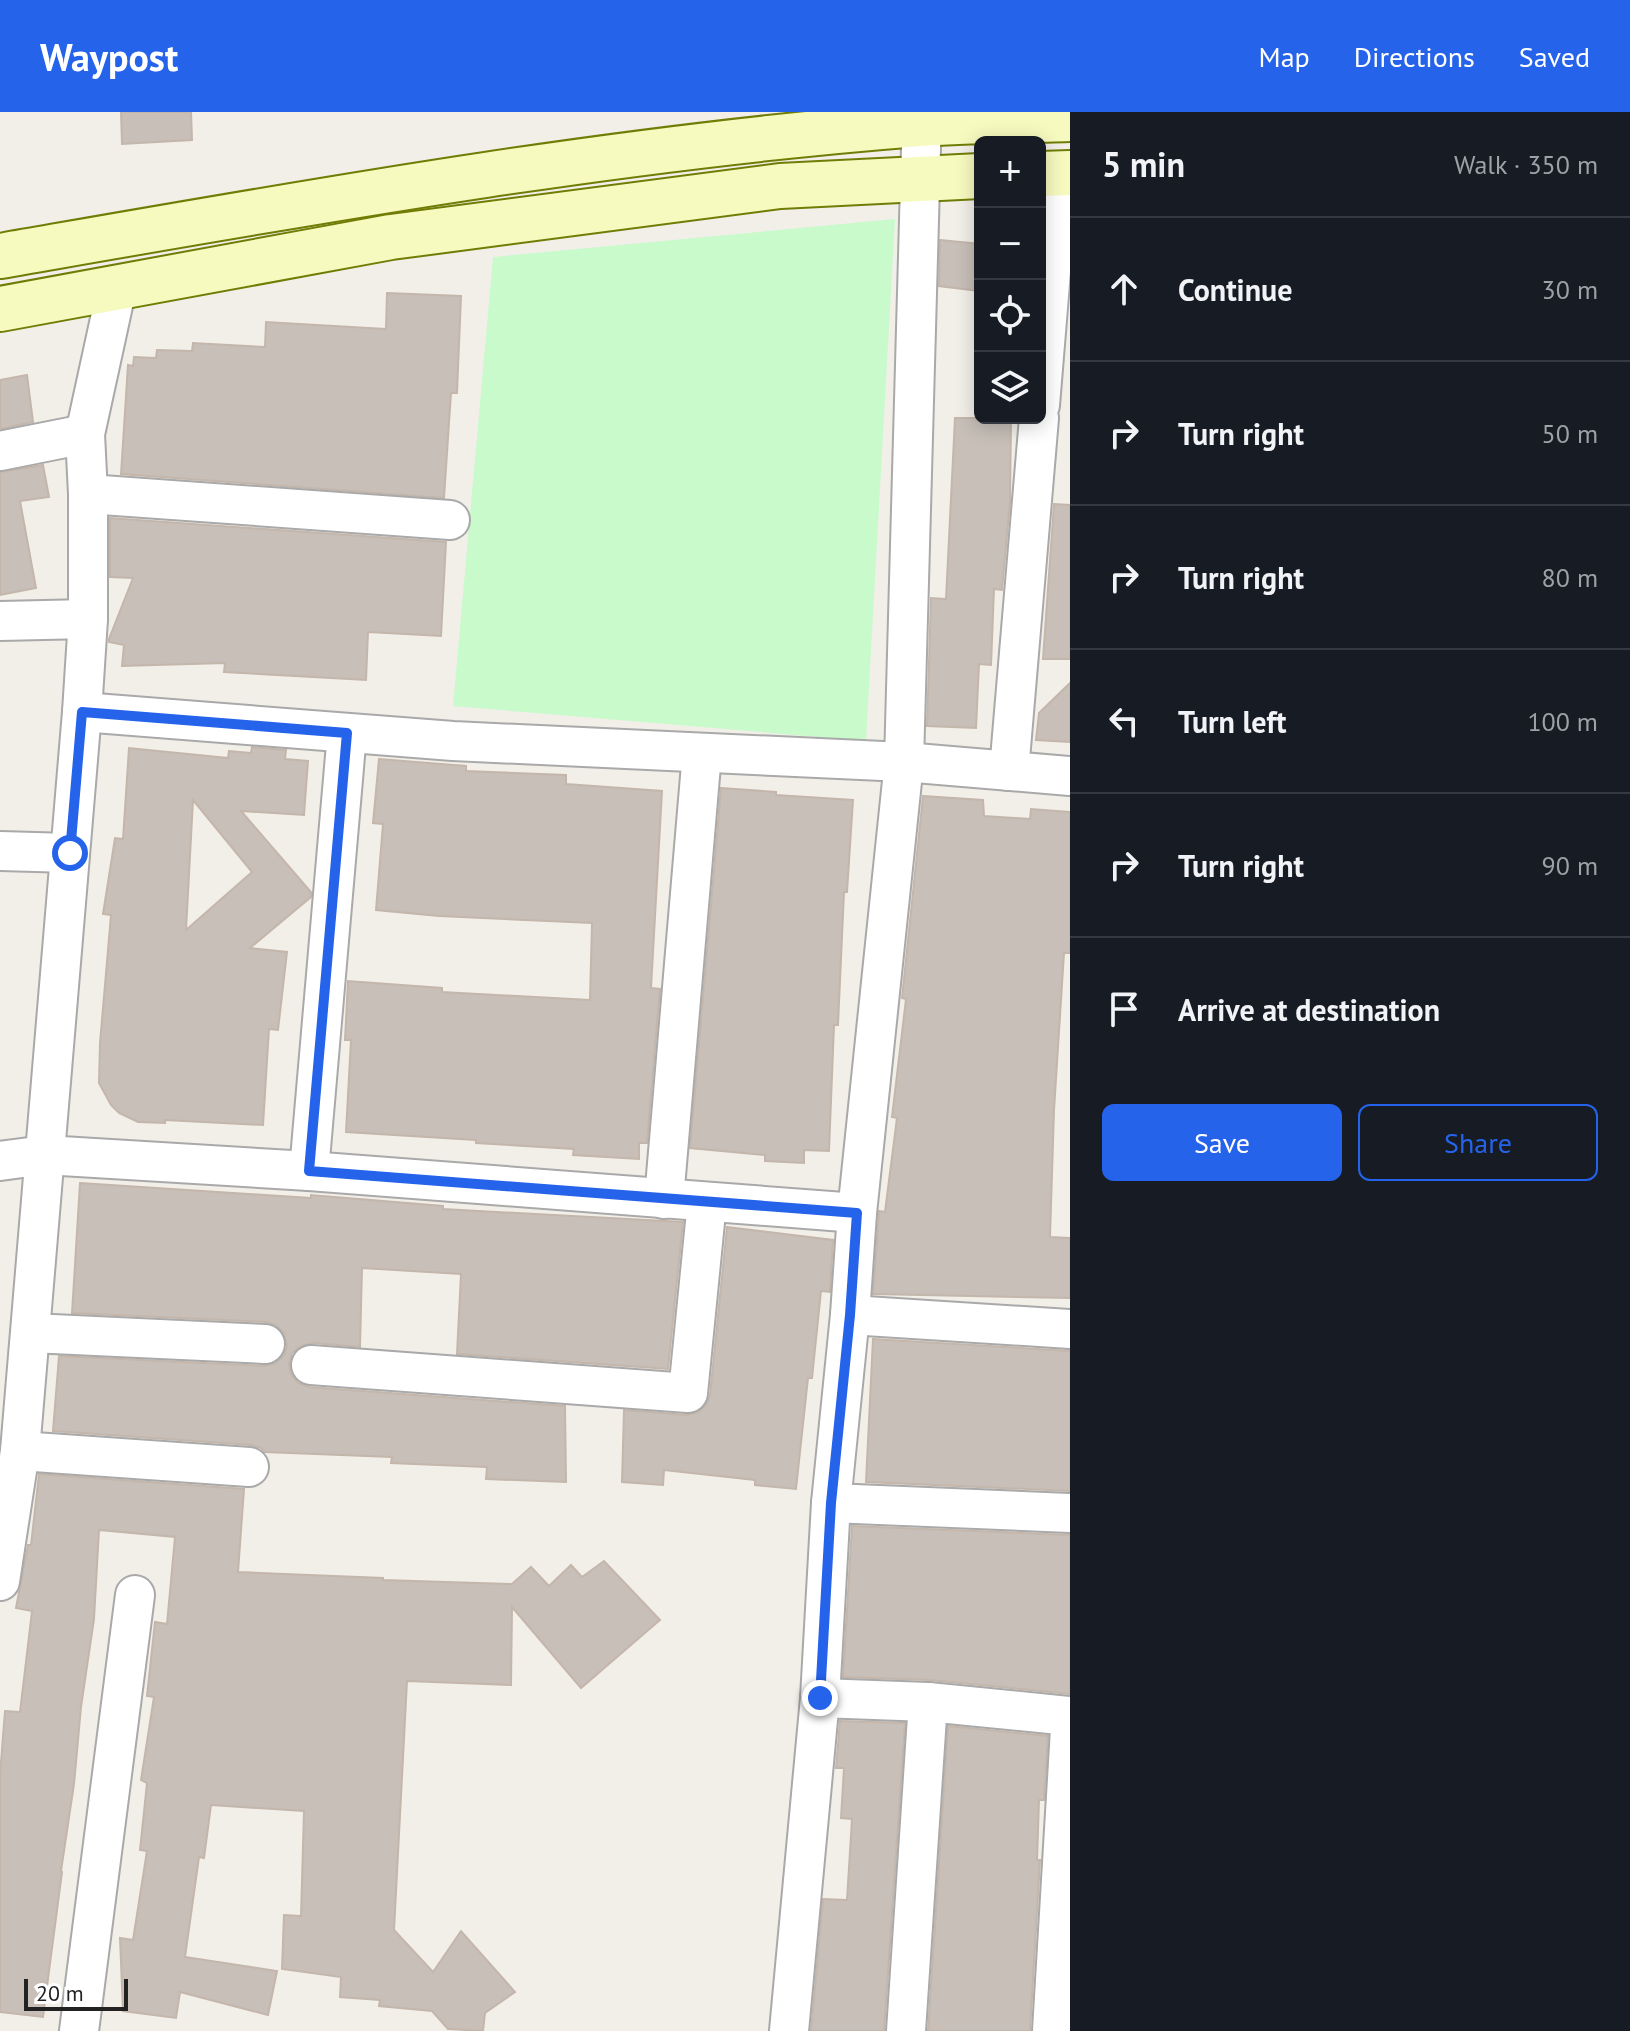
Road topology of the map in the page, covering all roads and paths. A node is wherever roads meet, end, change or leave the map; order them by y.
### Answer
1 (922, 118) edge
2 (1070, 119) edge
3 (1056, 173) edge
4 (974, 176) edge
5 (921, 179) junction
6 (0, 256) edge
7 (117, 287) junction
8 (0, 309) edge
9 (1044, 352) edge
10 (1038, 424) edge
11 (85, 434) junction
12 (0, 451) edge
13 (88, 494) junction
14 (450, 520) dead end
15 (88, 619) junction
16 (0, 621) edge
17 (82, 712) junction
18 (347, 733) junction
19 (702, 753) junction
20 (904, 762) junction
21 (1009, 771) junction
22 (1070, 776) edge
23 (0, 851) edge
24 (70, 853) junction
25 (45, 1155) junction
26 (0, 1161) edge
27 (309, 1171) junction
28 (664, 1199) junction
29 (707, 1202) junction
30 (857, 1213) junction
31 (850, 1315) junction
32 (1070, 1329) edge
33 (31, 1333) junction
34 (265, 1344) dead end
35 (311, 1365) dead end
36 (20, 1451) junction
37 (249, 1467) dead end
38 (831, 1503) junction
39 (1070, 1513) edge
40 (0, 1581) edge
41 (135, 1595) dead end
42 (820, 1698) junction
43 (928, 1702) junction
44 (1070, 1716) edge
45 (1070, 1729) edge
46 (79, 2031) edge
47 (789, 2031) edge
48 (906, 2031) edge
49 (1052, 2031) edge

1 - 2 street
1 - 5 street
1 - 6 street
3 - 9 street
4 - 5 street
5 - 7 street
5 - 20 street
7 - 8 street
7 - 11 street
10 - 21 street
11 - 12 street
11 - 13 street
13 - 14 street
13 - 15 street
15 - 16 street
15 - 17 street
17 - 18 street
17 - 24 street
18 - 19 street
18 - 27 street
19 - 20 street
19 - 28 street
20 - 21 street
20 - 30 street
21 - 22 street
23 - 24 street
24 - 25 street
25 - 26 street
25 - 27 street
25 - 33 street
27 - 28 street
28 - 29 street
29 - 30 street
29 - 35 street
30 - 31 street
31 - 32 street
31 - 38 street
33 - 34 street
33 - 36 street
36 - 37 street
36 - 40 street
38 - 39 street
38 - 42 street
41 - 46 street
42 - 43 street
42 - 47 street
43 - 44 street
43 - 48 street
45 - 49 street

